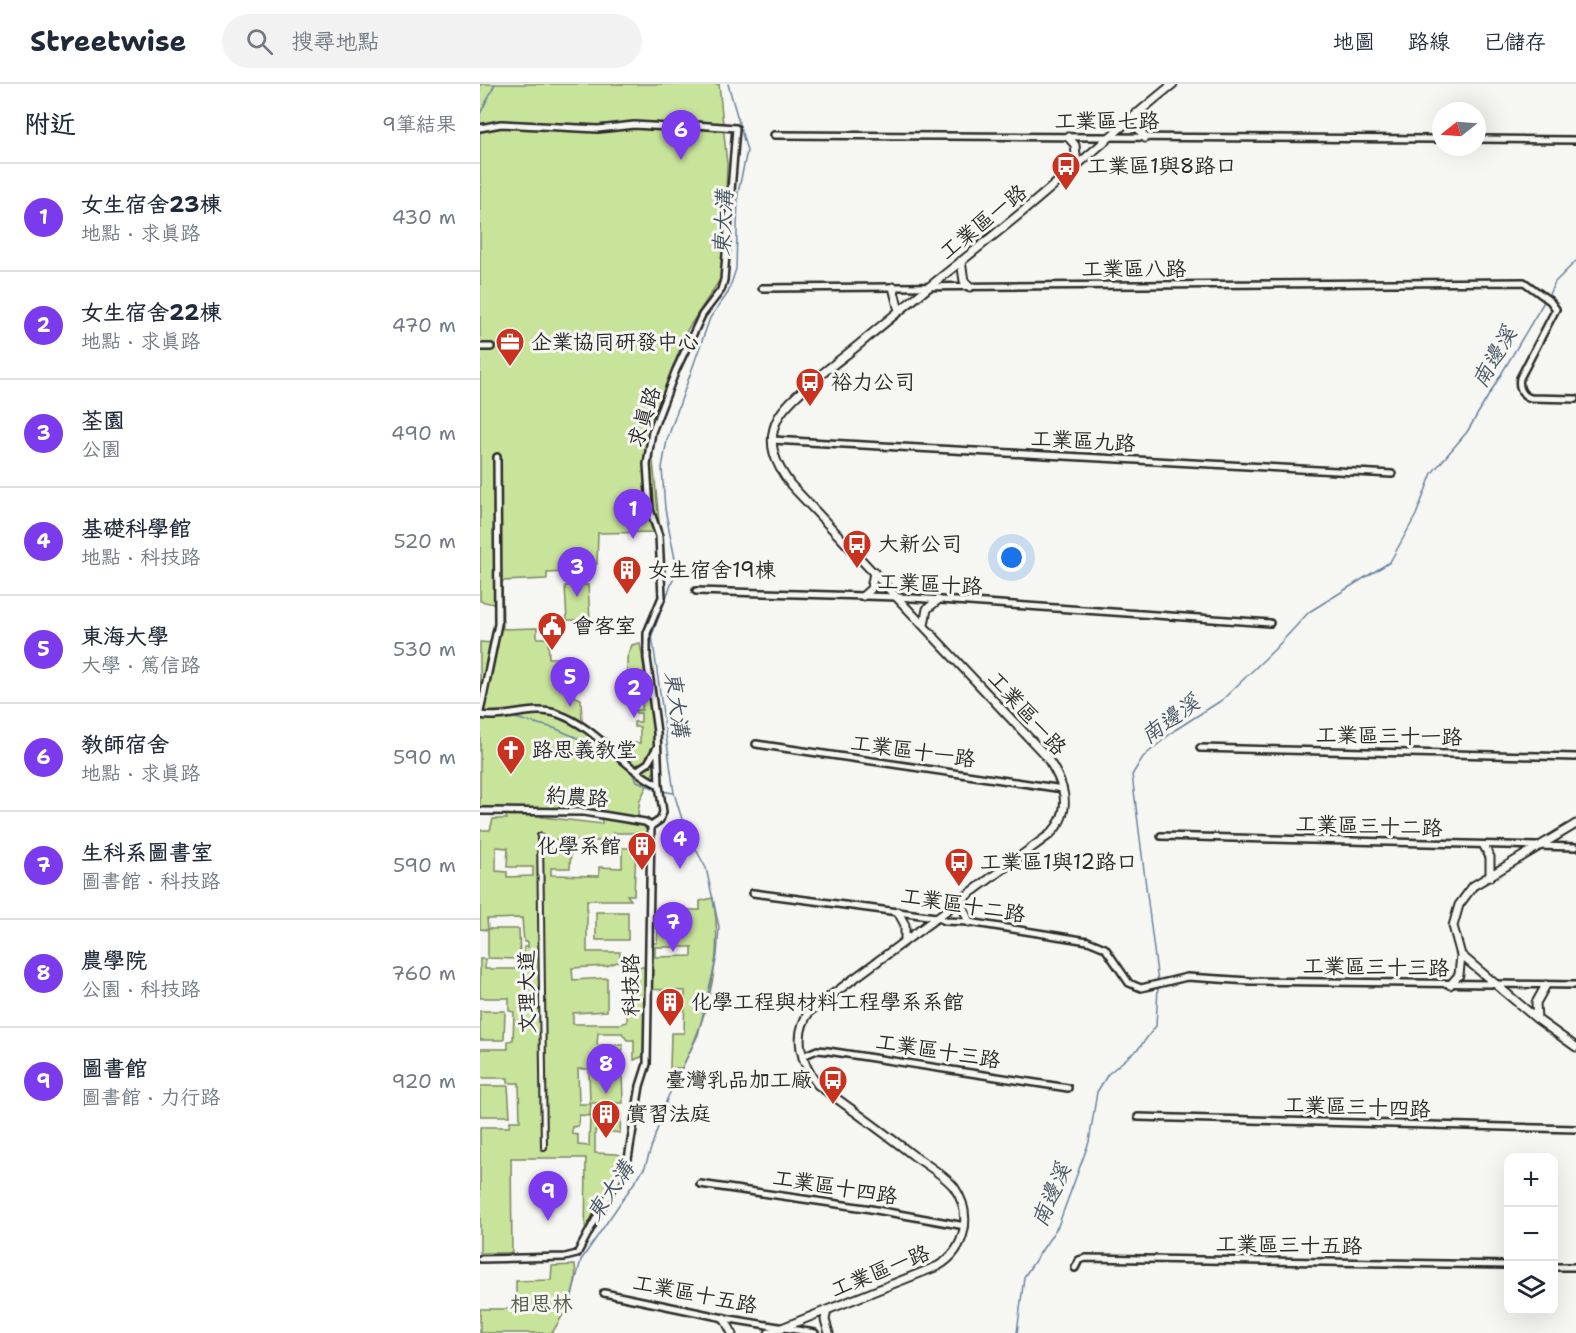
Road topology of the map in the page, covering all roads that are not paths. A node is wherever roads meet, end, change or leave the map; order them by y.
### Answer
1 (1173, 84) edge
2 (1137, 113) junction
3 (480, 128) edge
4 (774, 135) dead end
5 (1068, 137) junction
6 (1109, 137) junction
7 (1145, 138) junction
8 (1432, 139) edge
9 (1486, 139) edge
10 (1576, 140) edge
11 (1077, 165) junction
12 (961, 261) junction
13 (893, 287) junction
14 (927, 287) junction
15 (970, 287) junction
16 (762, 288) dead end
17 (899, 311) junction
18 (480, 347) edge
19 (491, 347) dead end
20 (1576, 399) edge
21 (772, 440) junction
22 (497, 458) dead end
23 (1392, 474) dead end
24 (874, 572) junction
25 (696, 591) dead end
26 (863, 596) junction
27 (898, 597) junction
28 (938, 600) junction
29 (1270, 623) dead end
30 (924, 625) junction
31 (483, 714) edge
32 (756, 744) dead end
33 (656, 748) junction
34 (1200, 748) dead end
35 (1576, 757) edge
36 (636, 771) junction
37 (659, 785) junction
38 (1064, 790) junction
39 (480, 811) edge
40 (1576, 824) edge
41 (651, 826) junction
42 (540, 836) dead end
43 (1161, 836) dead end
44 (1541, 845) junction
45 (1484, 846) junction
46 (1576, 847) edge
47 (1490, 877) junction
48 (753, 892) dead end
49 (960, 901) junction
50 (898, 912) junction
51 (936, 917) junction
52 (969, 922) junction
53 (905, 939) junction
54 (1461, 955) junction
55 (1450, 985) junction
56 (1496, 985) junction
57 (1576, 985) edge
58 (1545, 986) junction
59 (1146, 987) joint
60 (1537, 1019) junction
61 (1576, 1047) edge
62 (803, 1056) junction
63 (1068, 1088) dead end
64 (1138, 1117) dead end
65 (1576, 1129) edge
66 (544, 1147) dead end
67 (700, 1184) dead end
68 (965, 1226) junction
69 (480, 1258) edge
70 (1504, 1265) edge
71 (1558, 1267) edge
72 (1576, 1267) edge
73 (1075, 1268) dead end
74 (604, 1293) dead end
75 (827, 1310) junction
76 (724, 1318) junction
77 (783, 1327) junction
78 (732, 1333) edge
79 (769, 1333) edge
80 (815, 1333) edge
81 (829, 1333) edge

1 - 2 street, 工業區一路
2 - 6 street, 工業區一路
2 - 7 street
3 - 33 street, 求真路
4 - 5 street, 工業區七路
5 - 6 street, 工業區七路
5 - 11 street
6 - 7 street, 工業區七路
6 - 11 street, 工業區一路
7 - 8 street, 工業區七路
9 - 10 street
11 - 12 street, 工業區一路
12 - 14 street, 工業區一路
12 - 15 street
13 - 14 street, 工業區八路
13 - 16 street, 工業區八路
13 - 17 street
14 - 15 street, 工業區八路
14 - 17 street, 工業區一路
15 - 20 street, 工業區八路
17 - 21 street, 工業區一路
18 - 19 street
21 - 23 street, 工業區九路
21 - 24 street, 工業區一路
22 - 31 street
24 - 26 street
24 - 27 street, 工業區一路
25 - 26 street, 工業區十路
26 - 27 street, 工業區十路
27 - 28 street, 工業區十路
27 - 30 street, 工業區一路
28 - 29 street, 工業區十路
28 - 30 street
30 - 38 street, 工業區一路
31 - 36 street
32 - 38 street, 工業區十一路
33 - 36 street
33 - 37 street, 求真路
34 - 35 street, 工業區三十一路
36 - 37 street
37 - 41 street, 求真路
38 - 49 street, 工業區一路
39 - 41 street, 約農路
40 - 44 street
41 - 69 street, 科技路
42 - 66 street, 文理大道
43 - 45 street, 工業區三十二路
44 - 45 street, 工業區三十二路
44 - 46 street, 工業區三十二路
44 - 47 street
45 - 47 street
47 - 54 street
48 - 50 street, 工業區十二路
49 - 51 street, 工業區一路
49 - 52 street
50 - 51 street, 工業區十二路
50 - 53 street
51 - 52 street, 工業區十二路
51 - 53 street, 工業區一路
52 - 59 street, 工業區十二路
53 - 62 street, 工業區一路
54 - 55 street
54 - 56 street
55 - 56 street, 工業區三十三路
55 - 59 street, 工業區三十三路
56 - 58 street, 工業區三十三路
56 - 60 street
57 - 58 street, 工業區三十三路
58 - 60 street
60 - 61 street
62 - 63 street, 工業區十三路
62 - 68 street, 工業區一路
64 - 65 street, 工業區三十四路
67 - 68 street, 工業區十四路
68 - 75 street, 工業區一路
70 - 73 street, 工業區三十五路
71 - 72 street
74 - 76 street, 工業區十五路
75 - 77 street, 工業區一路
75 - 81 street
76 - 77 street, 工業區十五路
76 - 78 street
77 - 79 street, 工業區一路
77 - 80 street, 工業區十五路

